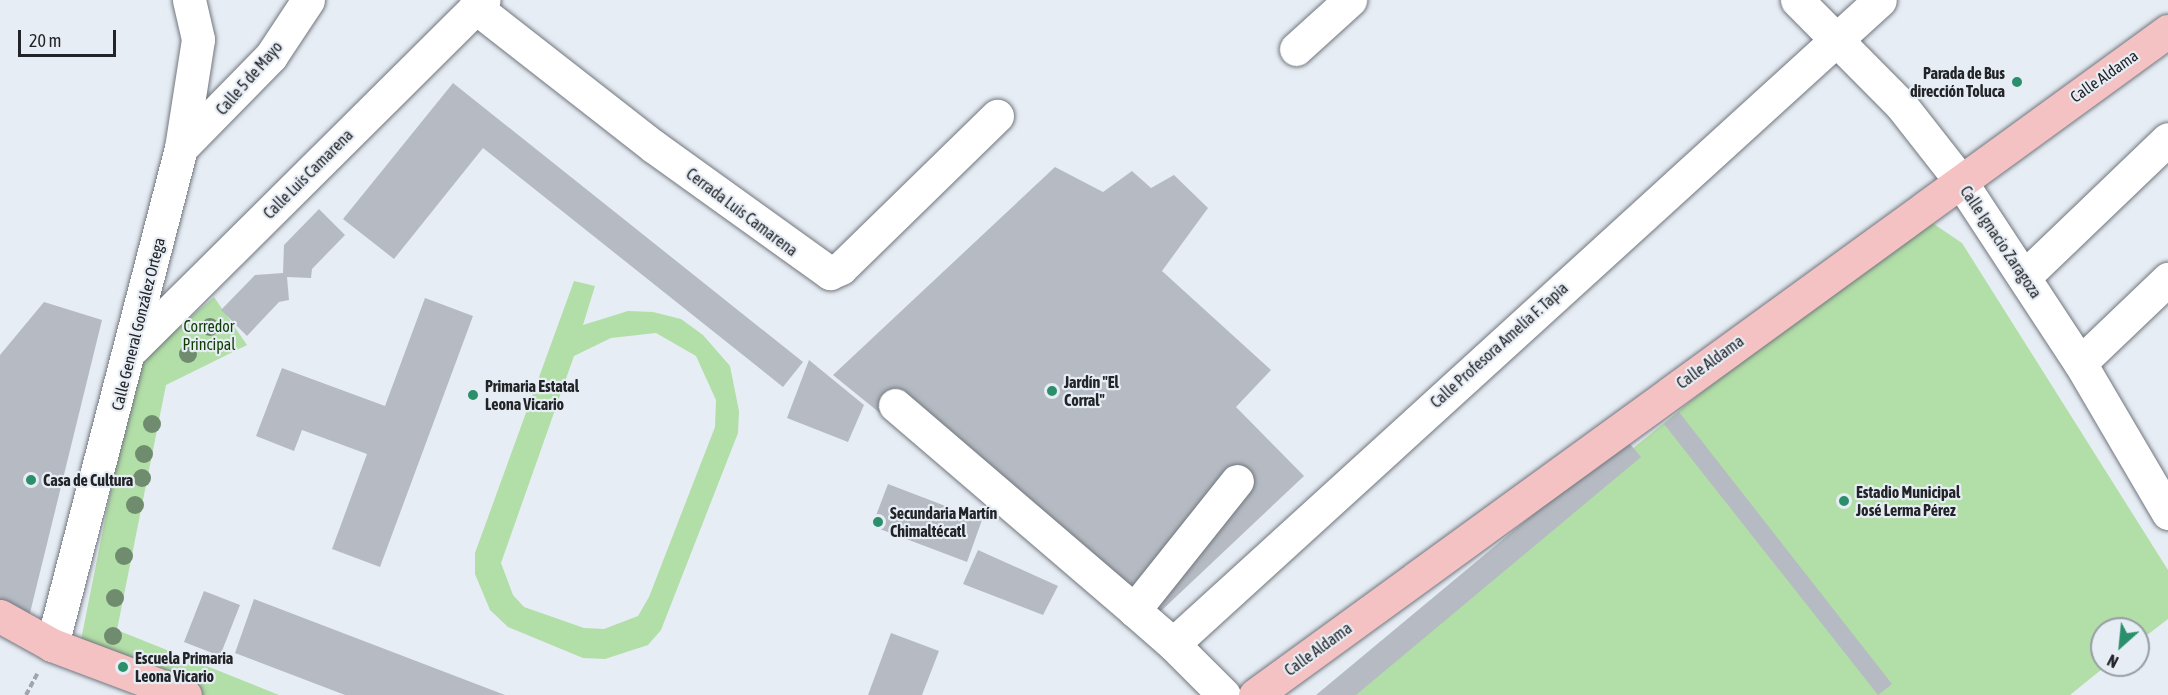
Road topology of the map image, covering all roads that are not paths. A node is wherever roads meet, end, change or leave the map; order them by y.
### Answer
1 (189, 0) edge
2 (308, 0) edge
3 (1350, 0) edge
4 (1797, 0) edge
5 (1880, 0) edge
6 (479, 4) edge
7 (2168, 31) edge
8 (1836, 36) junction
9 (1296, 49) dead end
10 (997, 116) dead end
11 (2168, 139) edge
12 (181, 148) junction
13 (1959, 179) junction
14 (2024, 277) junction
15 (2168, 279) edge
16 (133, 348) junction
17 (2080, 363) junction
18 (896, 405) dead end
19 (1237, 481) dead end
20 (2167, 508) edge
21 (1134, 610) junction
22 (0, 616) edge
23 (1173, 644) junction
24 (52, 645) junction
25 (185, 695) edge
26 (1224, 695) edge
27 (1255, 695) edge

1 - 12 street, Calle General González Ortega
2 - 12 street, Calle 5 de Mayo
3 - 9 street
4 - 8 street, Calle Ignacio Zaragoza
5 - 8 street, Calle Profesora Amelía F. Tapia
6 - 10 street, Cerrada Luis Camarena
6 - 16 street, Calle Luis Camarena
7 - 13 main road, Calle Aldama
8 - 13 street, Calle Ignacio Zaragoza
8 - 23 street, Calle Profesora Amelía F. Tapia
11 - 14 street
12 - 16 street, Calle General González Ortega
13 - 14 street, Calle Ignacio Zaragoza
13 - 27 main road, Calle Aldama
14 - 17 street, Calle Ignacio Zaragoza
15 - 17 street
16 - 24 street, Calle General González Ortega
17 - 20 street, Calle Ignacio Zaragoza
18 - 21 street
19 - 21 street
21 - 23 street
22 - 24 main road
23 - 26 street
24 - 25 main road

